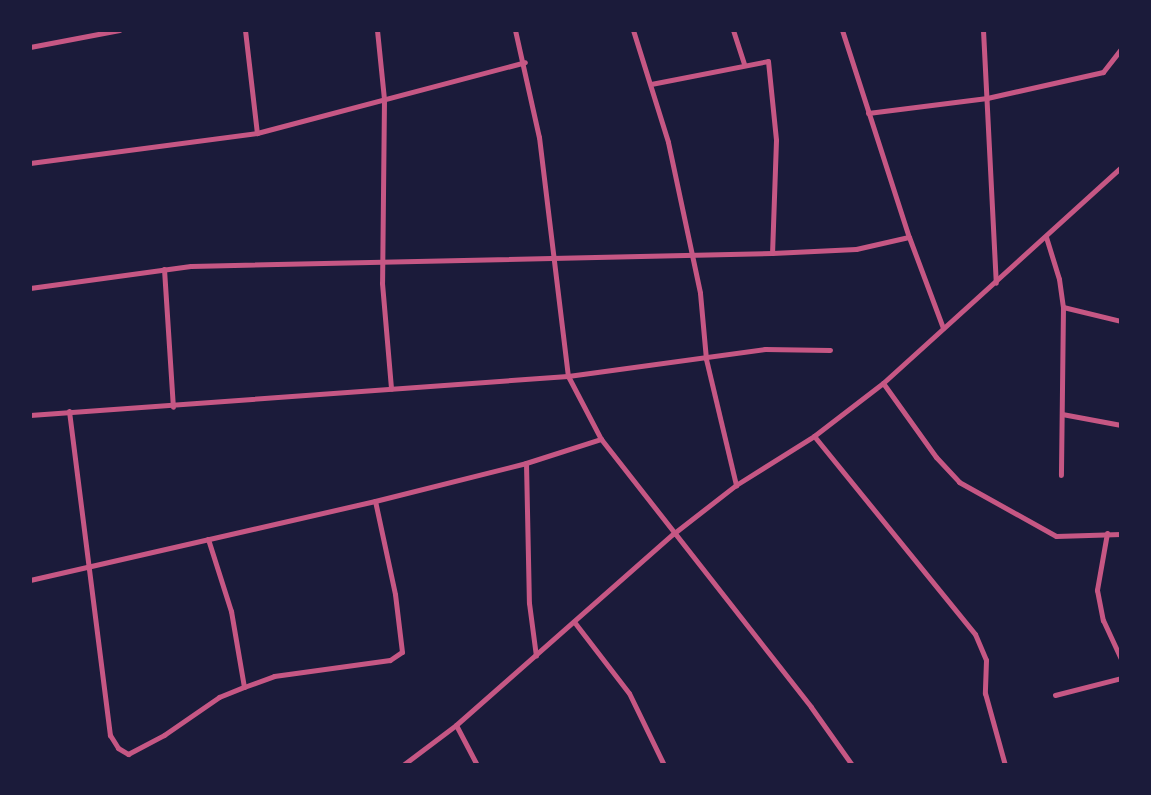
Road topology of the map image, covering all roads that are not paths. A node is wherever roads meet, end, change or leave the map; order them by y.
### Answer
1 (119, 30) edge
2 (245, 30) edge
3 (377, 30) edge
4 (515, 30) edge
5 (633, 30) edge
6 (733, 30) edge
7 (842, 30) edge
8 (983, 30) edge
9 (30, 47) edge
10 (1121, 49) edge
11 (525, 62) junction
12 (744, 64) junction
13 (651, 84) junction
14 (987, 98) junction
15 (384, 99) junction
16 (868, 113) junction
17 (257, 133) junction
18 (30, 163) edge
19 (1121, 167) edge
20 (909, 237) junction
21 (1046, 237) junction
22 (772, 253) junction
23 (692, 255) junction
24 (552, 259) junction
25 (382, 260) junction
26 (164, 269) junction
27 (996, 283) junction
28 (30, 288) edge
29 (1063, 307) junction
30 (1121, 321) edge
31 (943, 328) junction
32 (830, 350) dead end
33 (706, 359) junction
34 (568, 376) junction
35 (883, 383) junction
36 (391, 389) junction
37 (173, 407) junction
38 (69, 411) junction
39 (1062, 414) junction
40 (30, 415) edge
41 (1121, 425) edge
42 (814, 436) junction
43 (601, 439) junction
44 (526, 463) junction
45 (1061, 475) dead end
46 (736, 485) junction
47 (375, 501) junction
48 (1107, 533) junction
49 (673, 534) junction
50 (1121, 534) edge
51 (208, 539) junction
52 (91, 567) junction
53 (30, 580) edge
54 (575, 623) junction
55 (536, 656) junction
56 (1121, 659) edge
57 (1121, 678) edge
58 (244, 687) junction
59 (1055, 695) dead end
60 (456, 725) junction
61 (403, 765) edge
62 (477, 765) edge
63 (664, 765) edge
64 (852, 765) edge
65 (1005, 765) edge

1 - 9 street
2 - 17 street
3 - 15 street
4 - 11 street
5 - 13 street
6 - 12 street
7 - 16 street
8 - 14 street
10 - 14 street
11 - 15 street
11 - 24 street
12 - 13 street
12 - 22 street
13 - 23 street
14 - 16 street
14 - 27 street
15 - 17 street
15 - 25 street
16 - 20 street
17 - 18 street
19 - 21 street
20 - 22 street
20 - 31 street
21 - 27 street
21 - 29 street
22 - 23 street
23 - 24 street
23 - 33 street
24 - 25 street
24 - 34 street
25 - 26 street
25 - 36 street
26 - 28 street
26 - 37 street
27 - 31 street
29 - 30 street
29 - 39 street
31 - 35 street
32 - 33 street
33 - 34 street
33 - 46 street
34 - 36 street
34 - 43 street
35 - 42 street
35 - 48 street
36 - 37 street
37 - 38 street
38 - 40 street
38 - 52 street
39 - 41 street
39 - 45 street
42 - 46 street
42 - 65 street
43 - 44 street
43 - 49 street
44 - 47 street
44 - 55 street
46 - 49 street
47 - 51 street
47 - 58 street
48 - 50 street
48 - 56 street
49 - 54 street
49 - 64 street
51 - 52 street
51 - 58 street
52 - 53 street
52 - 58 street
54 - 55 street
54 - 63 street
55 - 60 street
57 - 59 street
60 - 61 street
60 - 62 street

